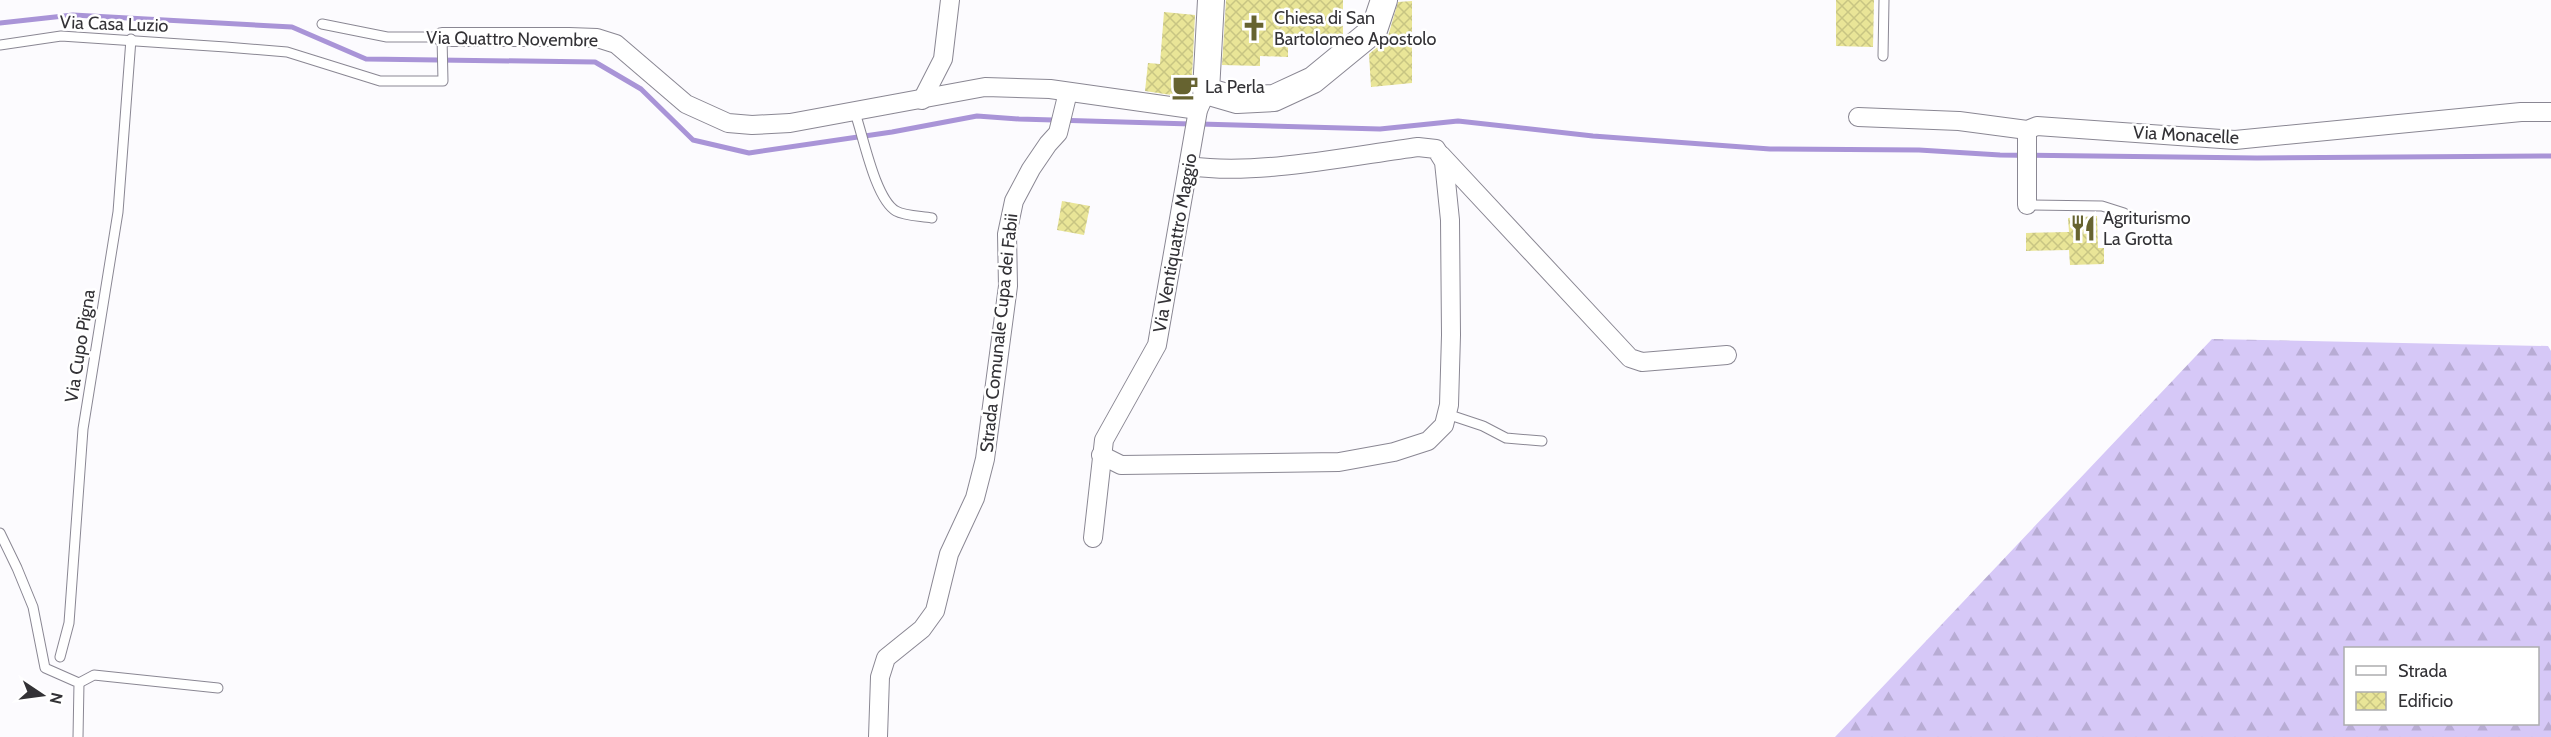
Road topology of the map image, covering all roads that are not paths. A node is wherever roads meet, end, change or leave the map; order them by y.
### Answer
1 (950, 0) edge
2 (1211, 0) edge
3 (1384, 0) edge
4 (1884, 0) edge
5 (322, 24) dead end
6 (442, 37) junction
7 (131, 39) junction
8 (0, 45) edge
9 (1883, 56) dead end
10 (1068, 92) junction
11 (922, 100) junction
12 (1202, 100) junction
13 (2551, 112) edge
14 (1858, 117) dead end
15 (858, 120) junction
16 (2027, 130) junction
17 (1440, 155) junction
18 (1190, 166) junction
19 (2028, 205) joint
20 (2124, 213) dead end
21 (932, 218) dead end
22 (1727, 355) dead end
23 (1447, 414) junction
24 (1542, 441) dead end
25 (1101, 455) junction
26 (0, 533) edge
27 (1093, 538) dead end
28 (60, 657) dead end
29 (79, 683) junction
30 (218, 688) dead end
31 (78, 737) edge
32 (878, 737) edge

1 - 11 street
2 - 12 main road
3 - 12 main road
4 - 9 lane
5 - 6 lane, Via Quattro Novembre
6 - 7 lane, Via Casa Luzio
6 - 15 street, Via Quattro Novembre
7 - 8 lane, Via Casa Luzio
7 - 28 lane, Via Cupo Pigna
10 - 11 street, Via Quattro Novembre
10 - 12 street, Via Quattro Novembre
10 - 32 street, Strada Comunale Cupa dei Fabii
11 - 15 street, Via Quattro Novembre
12 - 18 street, Via Ventiquattro Maggio
13 - 16 street, Via Monacelle
14 - 16 street, Via Monacelle
15 - 21 lane
16 - 19 street
17 - 18 street
17 - 22 street
17 - 23 street
18 - 25 street, Via Ventiquattro Maggio
19 - 20 lane
23 - 24 lane
23 - 25 street
25 - 27 street, Via Ventiquattro Maggio
26 - 29 lane
29 - 30 lane
29 - 31 lane

